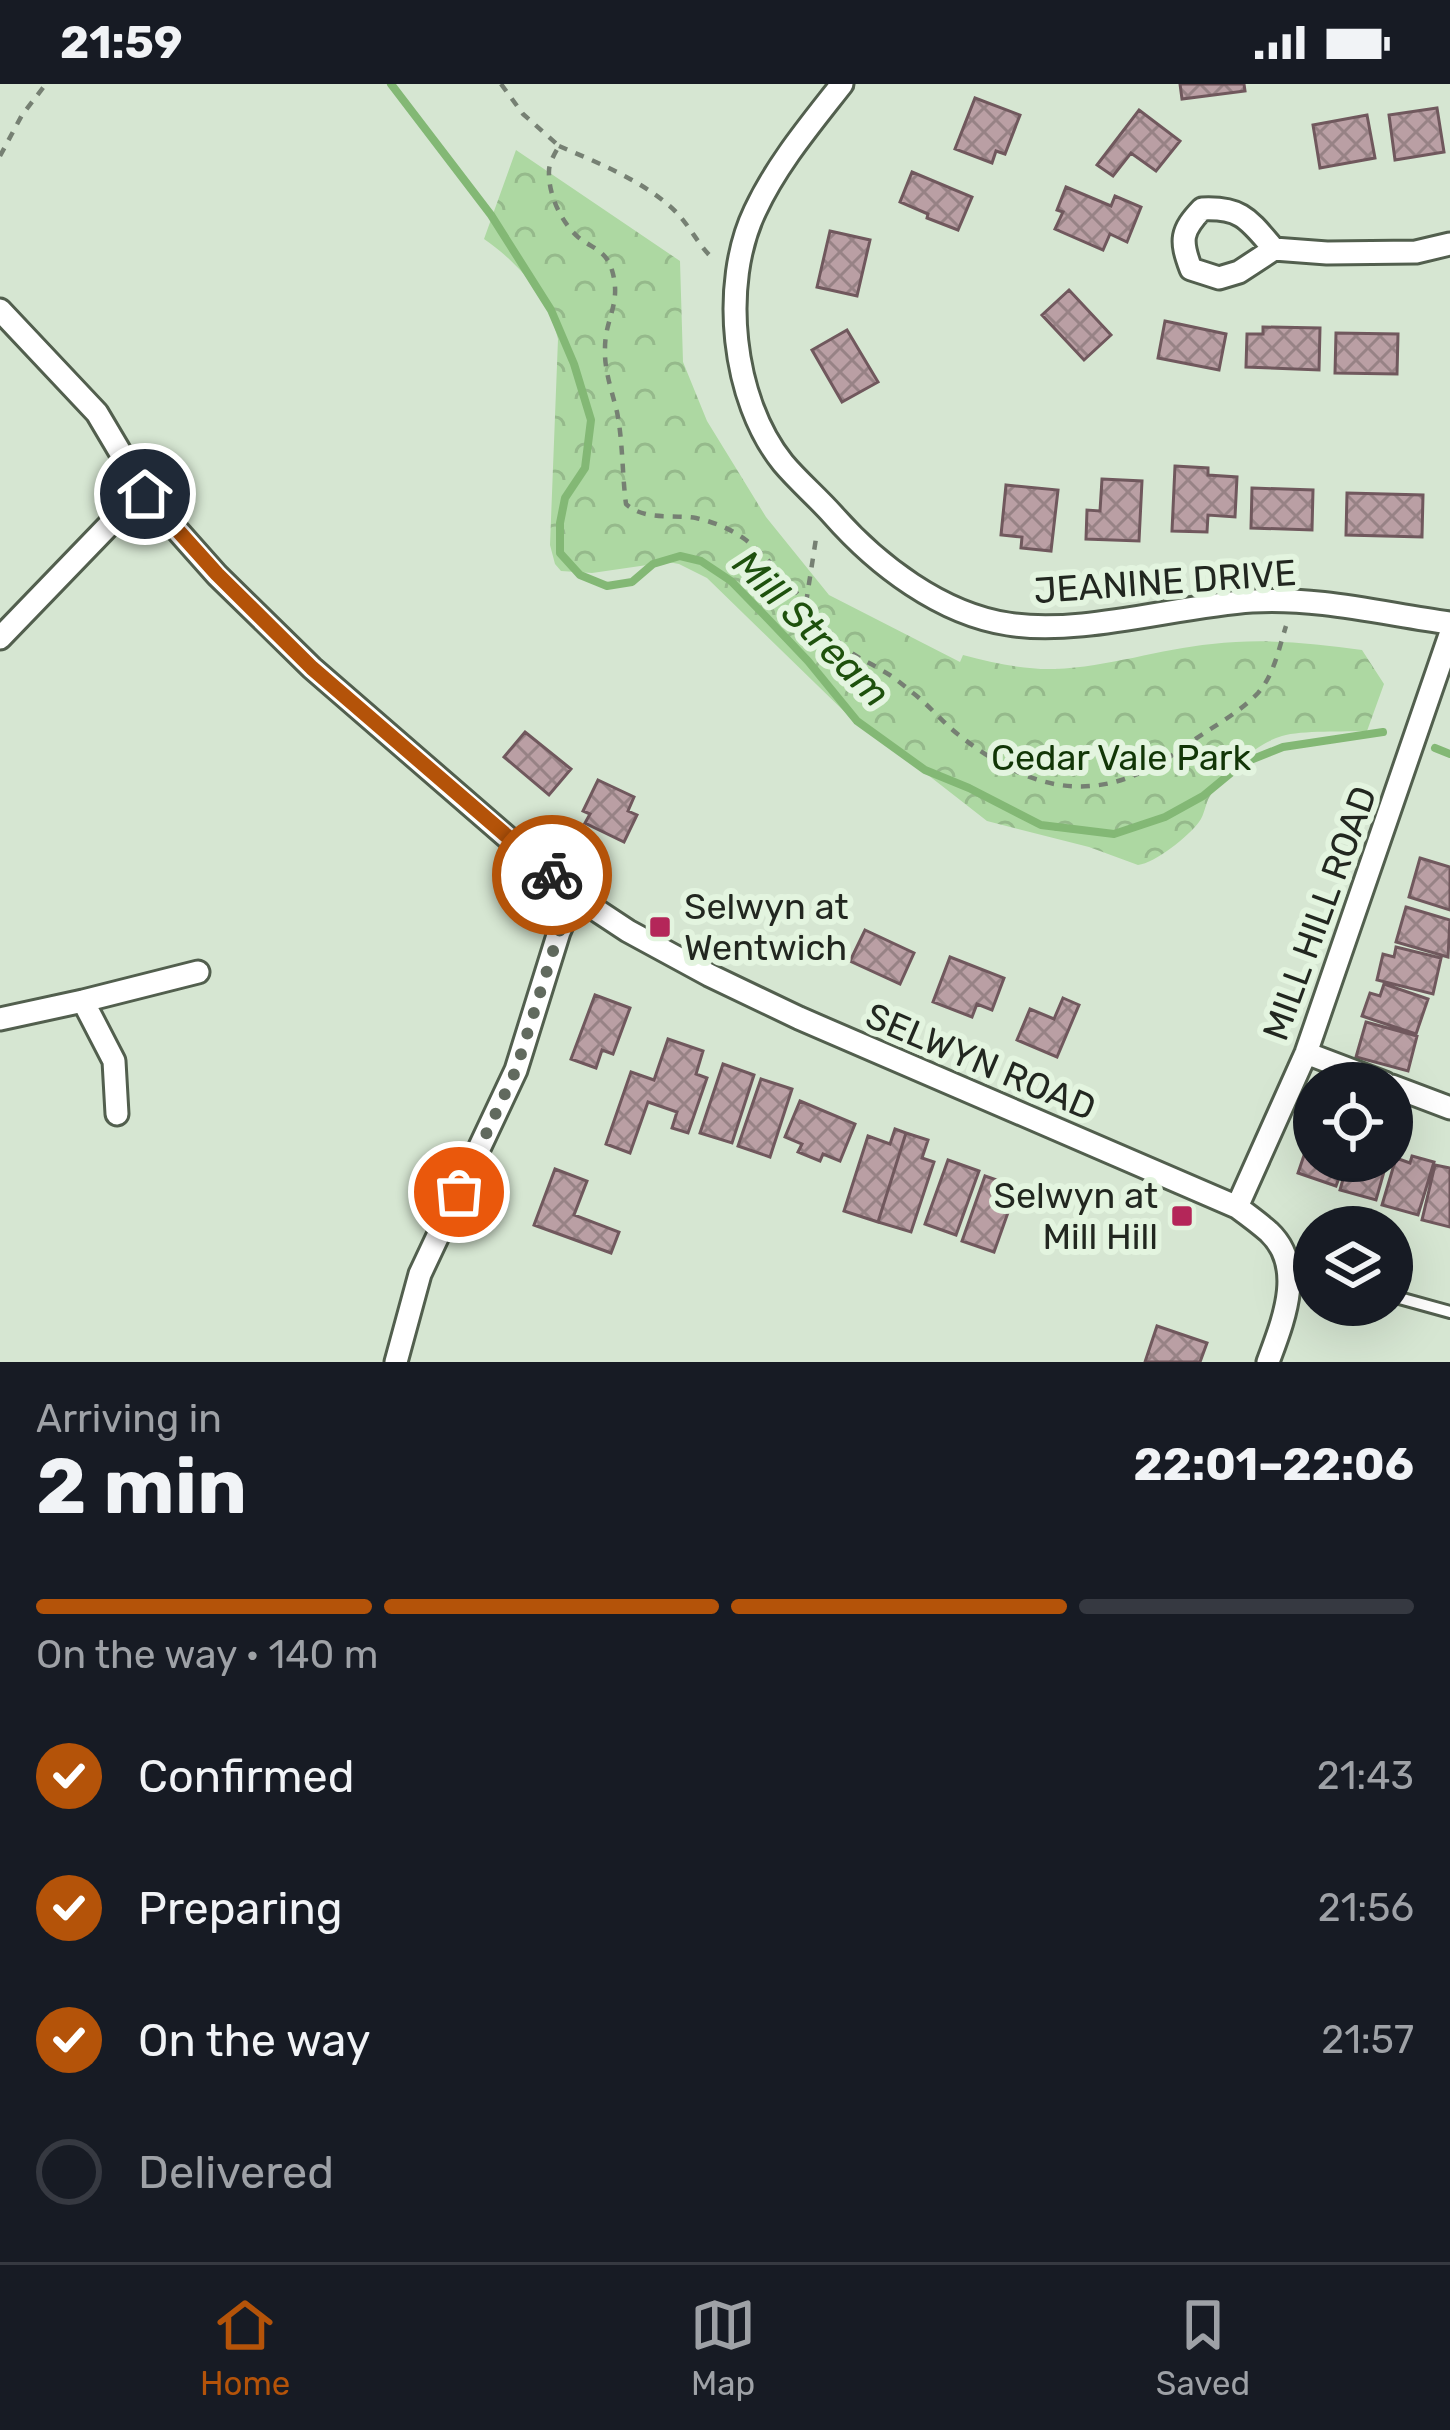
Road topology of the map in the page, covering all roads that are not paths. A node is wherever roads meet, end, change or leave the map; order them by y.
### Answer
1 (842, 84) edge
2 (1450, 244) edge
3 (1274, 249) dead end
4 (0, 310) edge
5 (145, 494) junction
6 (1450, 623) edge
7 (1450, 635) edge
8 (0, 638) edge
9 (575, 896) junction
10 (198, 971) dead end
11 (83, 1001) junction
12 (0, 1019) edge
13 (1306, 1053) junction
14 (1330, 1062) edge
15 (1413, 1094) edge
16 (1450, 1108) edge
17 (117, 1114) dead end
18 (1237, 1207) junction
19 (1288, 1259) junction
20 (1293, 1261) edge
21 (1413, 1302) edge
22 (1450, 1312) edge
23 (396, 1362) edge
24 (1268, 1362) edge

1 - 6 street, JEANINE DRIVE
2 - 3 street
4 - 5 street, SELWYN ROAD
5 - 8 street
5 - 9 street, SELWYN ROAD
7 - 13 street, MILL HILL ROAD
9 - 18 street, SELWYN ROAD
9 - 23 street
10 - 11 street
11 - 12 street
11 - 17 street
13 - 14 street
13 - 18 street, MILL HILL ROAD
15 - 16 street
18 - 19 street, SELWYN ROAD
19 - 20 lane
19 - 24 street
21 - 22 lane

